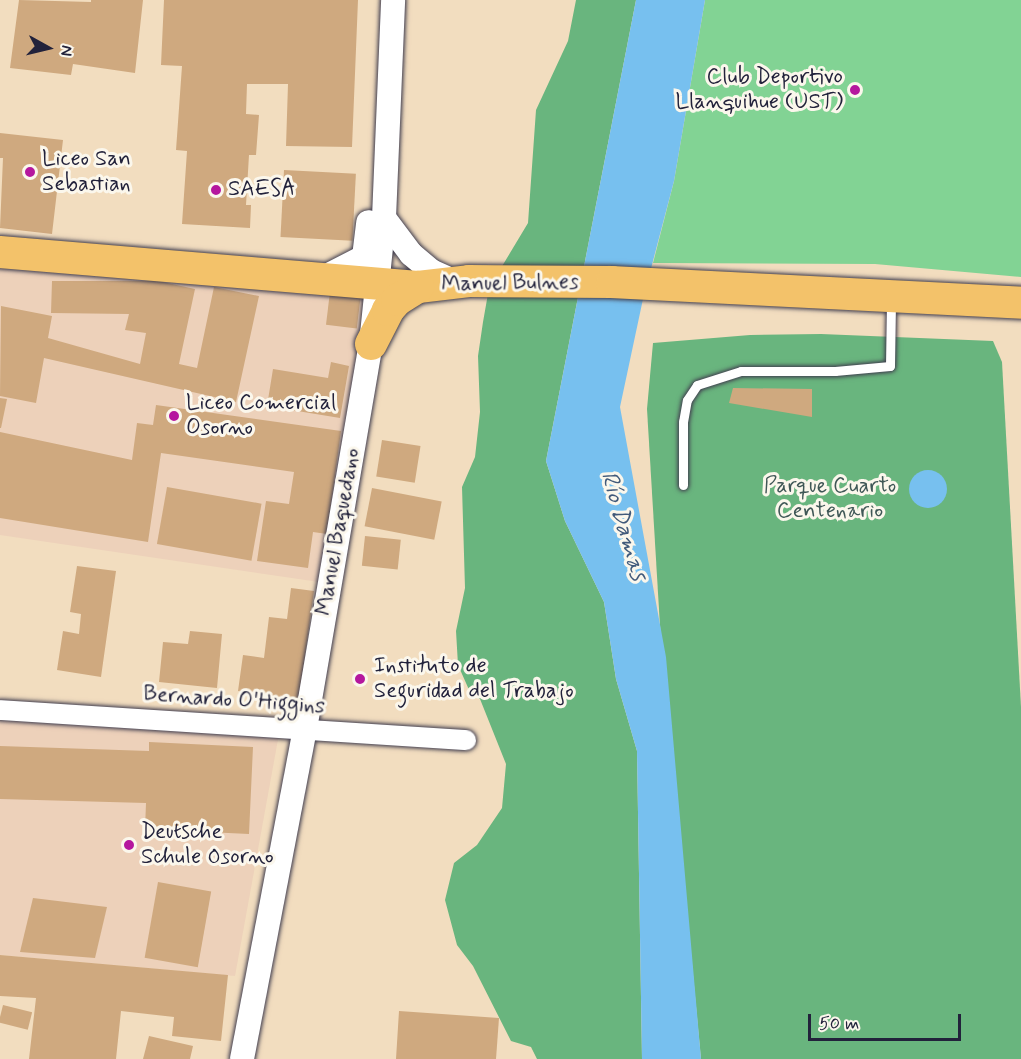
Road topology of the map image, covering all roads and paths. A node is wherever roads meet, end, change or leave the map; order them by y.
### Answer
1 (379, 0) edge
2 (393, 0) edge
3 (383, 68) junction
4 (379, 211) junction
5 (0, 252) edge
6 (323, 278) junction
7 (463, 282) junction
8 (379, 285) junction
9 (418, 287) junction
10 (891, 297) junction
11 (1021, 303) edge
12 (371, 344) junction
13 (683, 485) dead end
14 (0, 710) edge
15 (305, 729) junction
16 (465, 740) dead end
17 (242, 1059) edge

1 - 3 street, Manuel Baquedano
2 - 3 street, Manuel Baquedano
3 - 4 street, Manuel Baquedano
4 - 6 street, Manuel Baquedano
4 - 7 street
4 - 8 street, Manuel Baquedano
5 - 6 main road, Manuel Bulnes
6 - 8 main road, Manuel Bulnes
7 - 9 main road, Manuel Bulnes
7 - 10 main road, Manuel Bulnes
8 - 9 main road, Manuel Bulnes
8 - 12 street, Manuel Baquedano
9 - 12 main road
10 - 11 main road, Manuel Bulnes
10 - 13 lane
12 - 15 street, Manuel Baquedano
14 - 15 street, Bernardo O'Higgins
15 - 16 street, Bernardo O'Higgins
15 - 17 street, Manuel Baquedano

